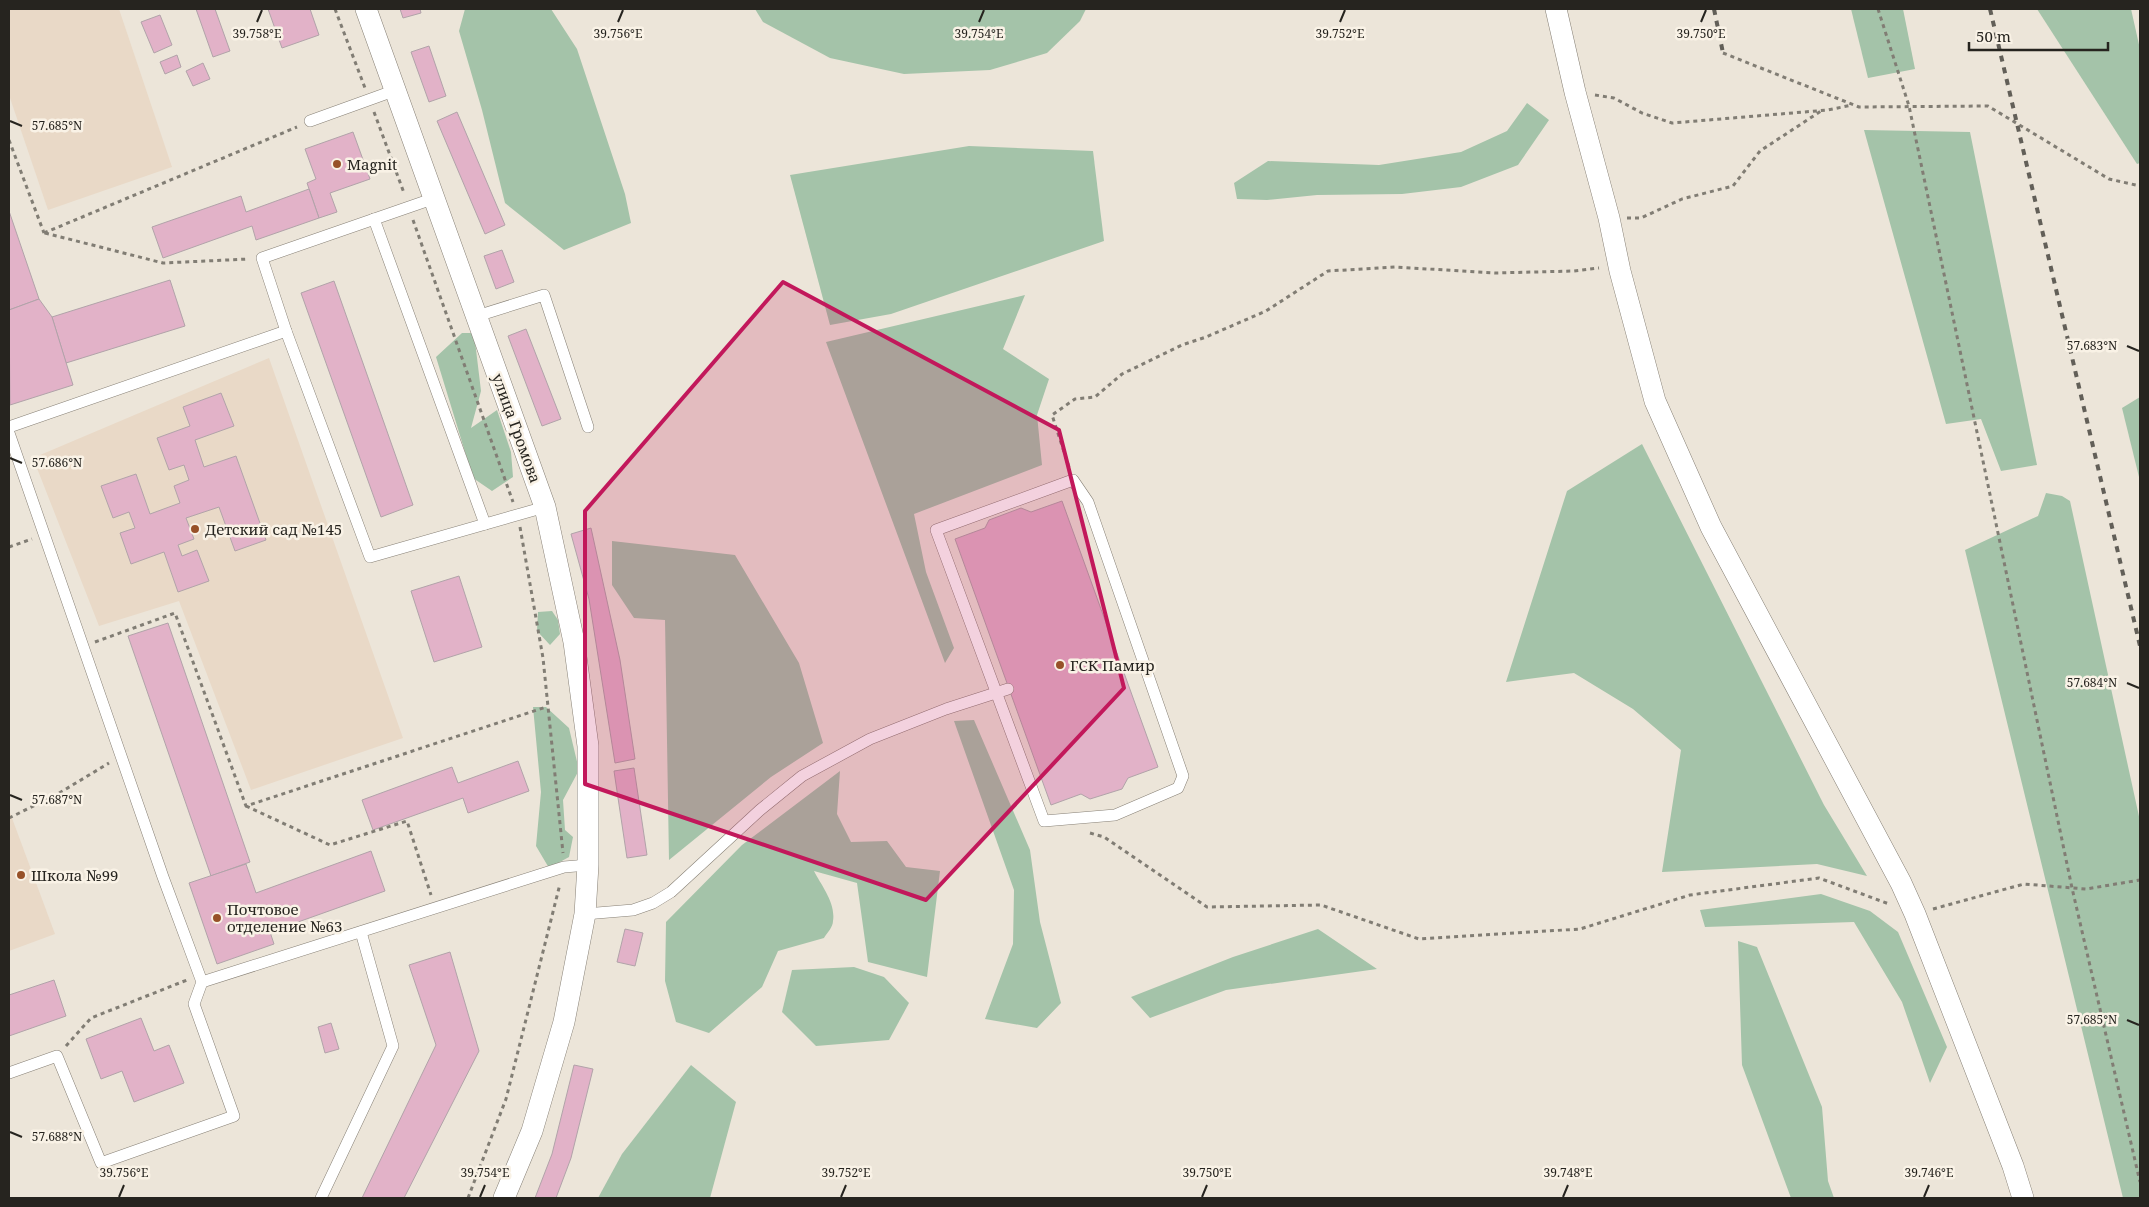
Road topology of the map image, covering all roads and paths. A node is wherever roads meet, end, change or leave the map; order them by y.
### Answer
1 (335, 9) edge
2 (366, 9) edge
3 (1556, 9) edge
4 (1878, 9) edge
5 (1723, 53) dead end
6 (396, 90) junction
7 (1575, 92) junction
8 (369, 100) junction
9 (1854, 105) junction
10 (1909, 106) junction
11 (1822, 110) junction
12 (310, 121) joint
13 (9, 140) edge
14 (2140, 186) edge
15 (435, 198) junction
16 (409, 207) junction
17 (1609, 218) junction
18 (374, 219) junction
19 (44, 233) junction
20 (262, 258) junction
21 (1620, 270) junction
22 (477, 316) junction
23 (286, 331) junction
24 (9, 427) edge
25 (588, 427) dead end
26 (9, 433) edge
27 (1074, 480) junction
28 (546, 507) junction
29 (518, 515) junction
30 (485, 524) junction
31 (44, 535) junction
32 (9, 547) edge
33 (83, 646) junction
34 (1008, 689) dead end
35 (996, 693) junction
36 (546, 707) dead end
37 (121, 756) junction
38 (246, 806) junction
39 (9, 818) edge
40 (1087, 832) dead end
41 (588, 865) junction
42 (564, 866) junction
43 (2140, 880) edge
44 (2072, 888) junction
45 (435, 908) junction
46 (585, 914) junction
47 (1915, 914) junction
48 (361, 932) junction
49 (200, 978) junction
50 (57, 1056) junction
51 (9, 1073) edge
52 (2140, 1182) edge
53 (321, 1198) edge
54 (468, 1198) edge
55 (504, 1198) edge
56 (2023, 1198) edge

1 - 8 path
2 - 6 street, улица Громова
3 - 7 street
4 - 10 path
5 - 9 path
6 - 8 lane
6 - 15 street, улица Громова
7 - 11 path
7 - 17 street
8 - 12 lane
8 - 16 path
9 - 10 path
9 - 11 path
10 - 14 path
10 - 44 path
11 - 17 path
12 - 19 path
13 - 19 path
15 - 16 lane
15 - 22 street, улица Громова
16 - 18 lane
16 - 29 path
17 - 21 street
18 - 20 lane
18 - 30 lane
19 - 20 path
20 - 23 lane
21 - 27 path
21 - 47 street
22 - 25 lane
22 - 28 street, улица Громова
23 - 24 lane
23 - 30 lane
26 - 31 lane
27 - 35 lane
27 - 35 lane
28 - 29 lane
28 - 41 street, улица Громова
29 - 30 lane
29 - 42 path
31 - 32 path
31 - 33 lane
33 - 37 lane
33 - 38 path
34 - 35 lane
35 - 46 lane
36 - 38 path
37 - 39 path
37 - 49 lane
38 - 45 path
40 - 47 path
41 - 42 lane
41 - 46 street, улица Громова
42 - 45 lane
42 - 54 path
43 - 44 path
44 - 47 path
44 - 52 path
45 - 48 lane
46 - 55 street, улица Громова
47 - 56 street
48 - 49 lane
48 - 53 lane
49 - 50 path
49 - 50 lane
50 - 51 lane

